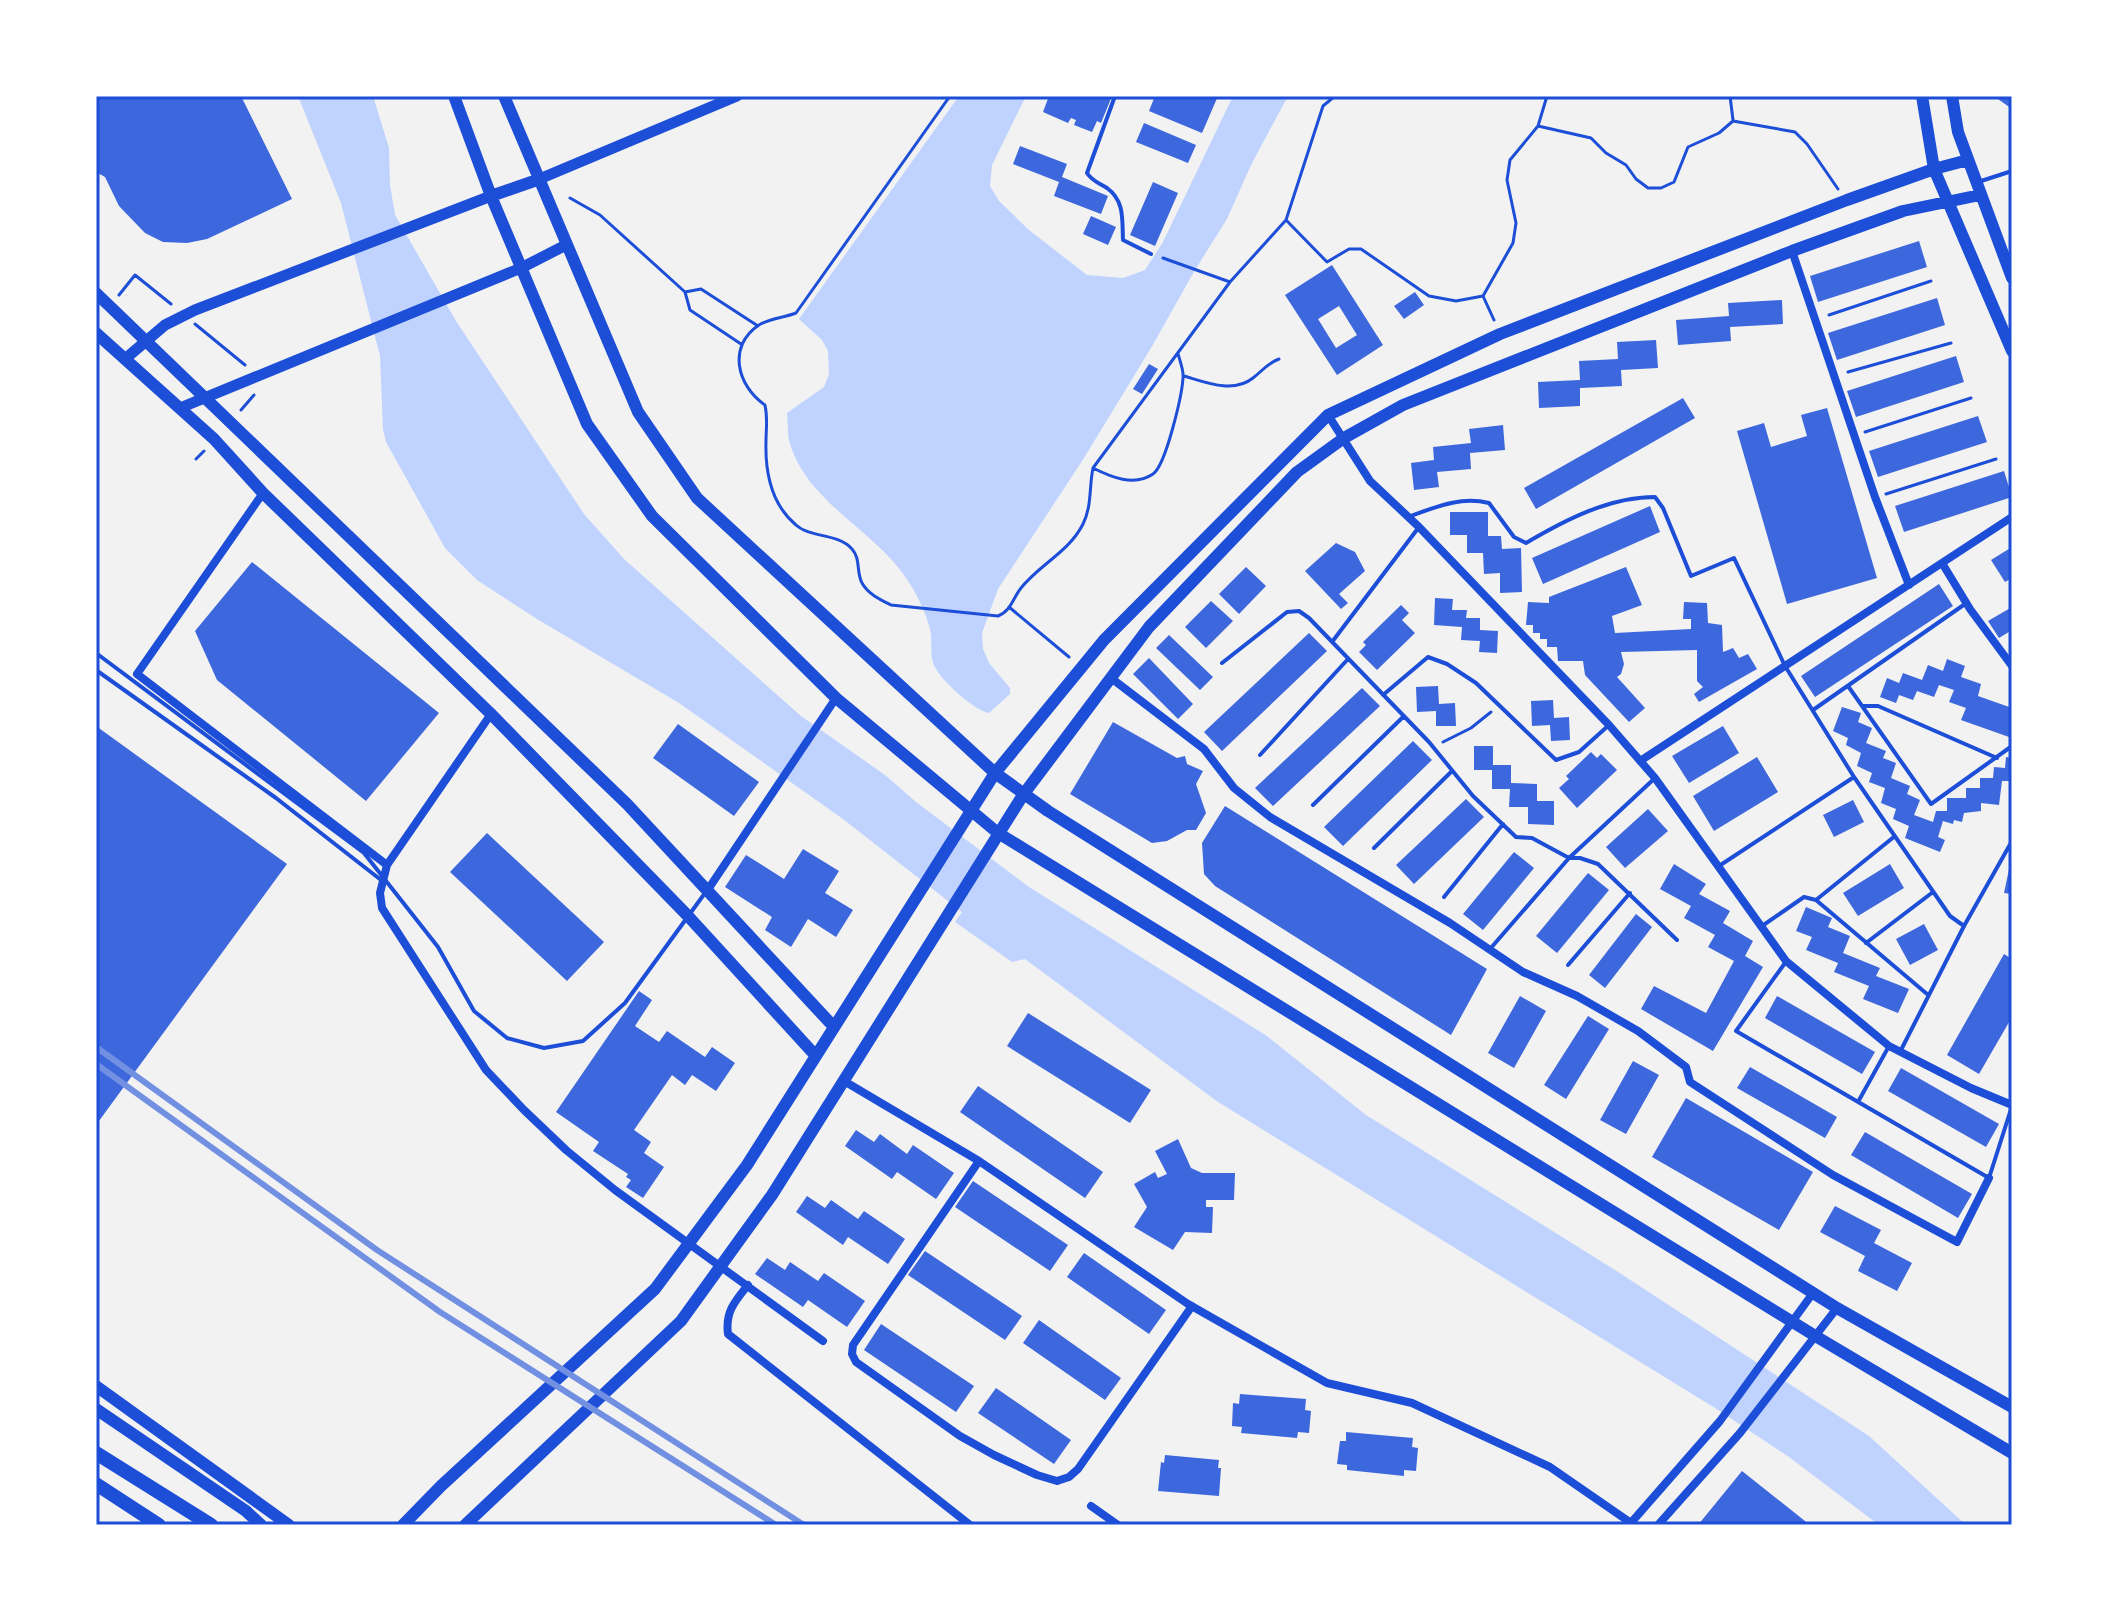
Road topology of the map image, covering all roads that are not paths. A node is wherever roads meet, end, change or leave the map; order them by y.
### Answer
1 (454, 96) edge
2 (504, 96) edge
3 (737, 96) edge
4 (1115, 96) edge
5 (1922, 96) edge
6 (1952, 96) edge
7 (1968, 160) junction
8 (1934, 169) junction
9 (2012, 171) edge
10 (537, 180) junction
11 (1978, 189) junction
12 (491, 196) junction
13 (1947, 202) junction
14 (566, 245) junction
15 (1792, 251) junction
16 (1151, 254) road end
17 (521, 268) junction
18 (2012, 278) edge
19 (96, 293) edge
20 (96, 333) edge
21 (144, 341) junction
22 (2012, 351) edge
23 (125, 359) junction
24 (203, 398) junction
25 (180, 408) junction
26 (1328, 415) junction
27 (1344, 438) junction
28 (263, 493) junction
29 (1408, 517) junction
30 (2012, 517) edge
31 (1419, 527) junction
32 (1942, 563) junction
33 (1909, 585) junction
34 (1966, 603) junction
35 (1332, 642) junction
36 (96, 653) edge
37 (1348, 659) junction
38 (1222, 663) dead end
39 (1785, 666) junction
40 (2012, 666) edge
41 (96, 670) edge
42 (1111, 678) junction
43 (1848, 686) junction
44 (1383, 695) junction
45 (836, 698) junction
46 (1862, 706) junction
47 (1813, 710) junction
48 (491, 714) junction
49 (1404, 716) junction
50 (1609, 725) junction
51 (2012, 746) edge
52 (1260, 755) dead end
53 (1997, 759) junction
54 (1640, 761) junction
55 (1452, 771) junction
56 (995, 773) junction
57 (1854, 777) junction
58 (1655, 778) junction
59 (1023, 795) junction
60 (1313, 805) dead end
61 (971, 811) junction
62 (1503, 824) junction
63 (998, 833) junction
64 (1895, 836) junction
65 (2012, 841) edge
66 (1374, 848) dead end
67 (1569, 858) junction
68 (387, 865) junction
69 (1718, 866) junction
70 (393, 890) junction
71 (707, 891) junction
72 (1933, 892) junction
73 (1630, 893) junction
74 (1444, 897) dead end
75 (1816, 900) junction
76 (688, 916) junction
77 (1964, 926) junction
78 (1762, 927) junction
79 (1677, 940) dead end
80 (1866, 943) junction
81 (1490, 949) junction
82 (1786, 961) junction
83 (1568, 965) dead end
84 (1927, 995) junction
85 (833, 1026) junction
86 (1889, 1046) junction
87 (1900, 1052) junction
88 (815, 1055) junction
89 (844, 1081) junction
90 (1858, 1102) junction
91 (2012, 1105) edge
92 (979, 1161) junction
93 (1989, 1178) junction
94 (748, 1285) junction
95 (1813, 1293) junction
96 (1192, 1306) junction
97 (1837, 1308) junction
98 (1793, 1322) junction
99 (1817, 1337) junction
100 (823, 1341) dead end
101 (96, 1386) edge
102 (2012, 1407) edge
103 (96, 1409) edge
104 (96, 1453) edge
105 (2012, 1453) edge
106 (96, 1484) edge
107 (1091, 1506) dead end
108 (1631, 1524) edge
109 (159, 1525) edge
110 (211, 1525) edge
111 (261, 1525) edge
112 (289, 1525) edge
113 (403, 1525) edge
114 (465, 1525) edge
115 (970, 1525) edge
116 (1118, 1525) edge
117 (1658, 1525) edge

1 - 12 main road
2 - 10 main road
3 - 10 street
4 - 16 lane
5 - 8 main road
6 - 7 main road
7 - 8 main road
7 - 11 main road
8 - 13 main road
8 - 26 main road
9 - 11 lane
10 - 12 main road
10 - 14 main road
11 - 13 main road
11 - 18 main road
12 - 17 main road
12 - 21 street
13 - 15 main road
13 - 22 main road
14 - 17 street
14 - 56 main road
15 - 27 main road
15 - 33 street
17 - 24 street
17 - 45 main road
19 - 21 main road
20 - 23 main road
21 - 23 street
21 - 24 main road
23 - 25 main road
24 - 25 street
24 - 71 main road
25 - 28 main road
26 - 27 street
26 - 56 main road
27 - 29 street
27 - 42 main road
28 - 48 main road
28 - 68 street
29 - 31 street
29 - 39 lane
30 - 32 street
31 - 35 lane
31 - 50 street
32 - 33 street
32 - 34 street
33 - 39 street
34 - 40 street
34 - 43 lane
35 - 37 lane
35 - 38 lane
36 - 70 lane
37 - 44 lane
37 - 52 lane
39 - 47 lane
39 - 54 street
41 - 70 lane
42 - 59 main road
42 - 81 street
43 - 46 lane
43 - 47 lane
44 - 49 lane
44 - 50 lane
45 - 61 main road
45 - 71 street
46 - 53 lane
46 - 53 lane
47 - 57 lane
48 - 68 street
48 - 76 main road
49 - 55 lane
49 - 60 lane
50 - 54 street
51 - 53 lane
54 - 58 street
55 - 62 lane
55 - 66 lane
56 - 59 main road
56 - 61 main road
57 - 64 lane
57 - 69 lane
58 - 67 lane
58 - 69 street
59 - 63 main road
59 - 95 main road
61 - 63 main road
61 - 85 main road
62 - 67 lane
62 - 74 lane
63 - 89 main road
63 - 98 main road
64 - 72 lane
64 - 75 lane
65 - 77 lane
67 - 73 lane
67 - 81 lane
68 - 94 street
69 - 78 street
70 - 76 lane
71 - 76 lane
71 - 85 main road
72 - 77 lane
72 - 80 lane
73 - 79 lane
73 - 83 lane
75 - 78 lane
75 - 80 lane
76 - 88 main road
77 - 84 lane
78 - 82 street
80 - 84 lane
81 - 93 street
82 - 86 street
82 - 90 lane
84 - 87 lane
85 - 88 main road
86 - 87 street
86 - 90 lane
87 - 91 street
88 - 113 main road
89 - 92 street
89 - 114 main road
90 - 93 lane
91 - 93 lane
92 - 96 street
92 - 96 street
94 - 100 street
94 - 115 street
95 - 97 main road
95 - 98 street
96 - 108 street
97 - 99 street
97 - 102 main road
98 - 99 main road
98 - 108 street
99 - 105 main road
99 - 117 street
101 - 112 main road
103 - 111 main road
104 - 110 main road
106 - 109 main road
107 - 116 street

